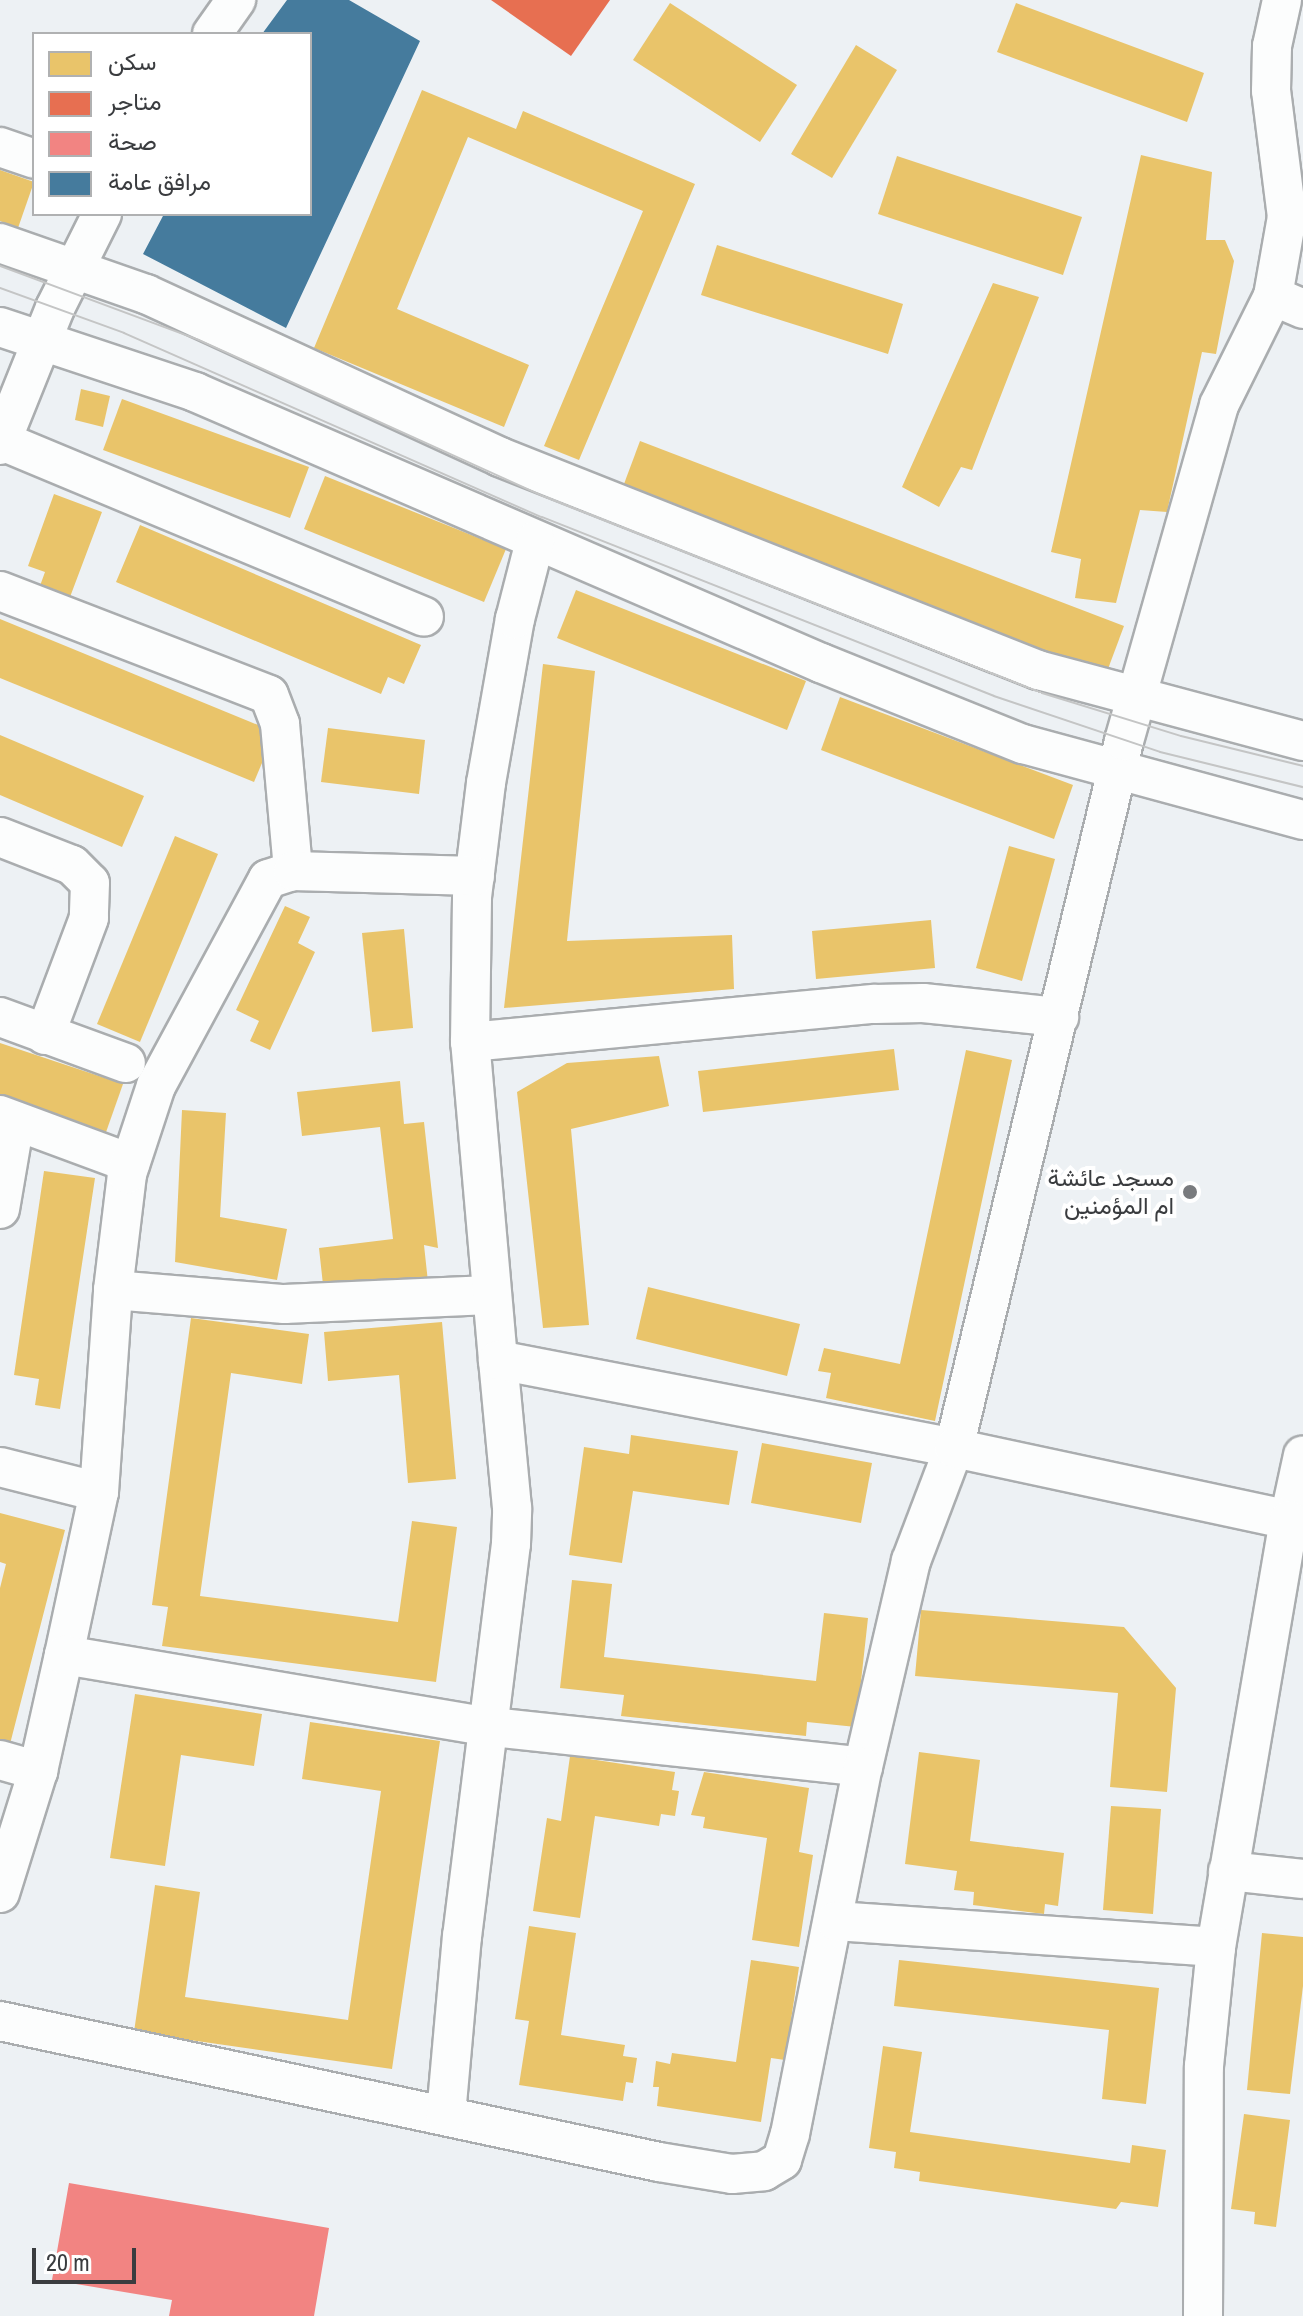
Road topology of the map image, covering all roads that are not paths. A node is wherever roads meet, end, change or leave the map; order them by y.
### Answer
1 (236, 0) edge
2 (1282, 0) edge
3 (213, 32) edge
4 (0, 147) edge
5 (32, 158) edge
6 (101, 216) edge
7 (0, 243) edge
8 (73, 269) junction
9 (1288, 303) edge
10 (0, 327) edge
11 (44, 343) junction
12 (1, 443) edge
13 (535, 541) junction
14 (0, 591) edge
15 (424, 617) dead end
16 (1136, 698) junction
17 (1303, 741) edge
18 (1118, 773) junction
19 (1303, 820) edge
20 (0, 837) edge
21 (293, 871) junction
22 (475, 876) junction
23 (0, 1017) edge
24 (1059, 1017) junction
25 (45, 1035) junction
26 (470, 1042) junction
27 (126, 1063) dead end
28 (8, 1118) edge
29 (130, 1163) junction
30 (0, 1209) edge
31 (113, 1290) junction
32 (490, 1295) junction
33 (498, 1360) junction
34 (954, 1448) junction
35 (1303, 1455) edge
36 (0, 1467) edge
37 (99, 1492) junction
38 (1289, 1520) junction
39 (64, 1655) junction
40 (491, 1727) junction
41 (0, 1760) edge
42 (863, 1767) junction
43 (38, 1771) junction
44 (1228, 1871) junction
45 (1303, 1879) edge
46 (0, 1893) edge
47 (836, 1921) junction
48 (1216, 1947) junction
49 (0, 2021) edge
50 (446, 2115) junction
51 (1203, 2316) edge

1 - 3 street
2 - 9 street
4 - 5 street
6 - 8 street
7 - 8 street
8 - 11 street
8 - 16 street
9 - 16 street
10 - 11 street
11 - 12 street
11 - 13 street
12 - 15 street
13 - 18 street
13 - 22 street
14 - 21 street
16 - 17 street
16 - 18 street
18 - 19 street
18 - 24 street
20 - 25 street
21 - 22 street
21 - 29 street
22 - 26 street
23 - 25 street
24 - 26 street
24 - 34 street
25 - 27 street
26 - 32 street
28 - 29 street
28 - 30 street
29 - 31 street
31 - 32 street
31 - 37 street
32 - 33 street
33 - 34 street
33 - 40 street
34 - 38 street
34 - 42 street
35 - 38 street
36 - 37 street
37 - 39 street
38 - 44 street
39 - 40 street
39 - 43 street
40 - 42 street
40 - 50 street
41 - 43 street
42 - 47 street
43 - 46 street
44 - 45 street
44 - 48 street
47 - 48 street
47 - 50 street
48 - 51 street
49 - 50 street

